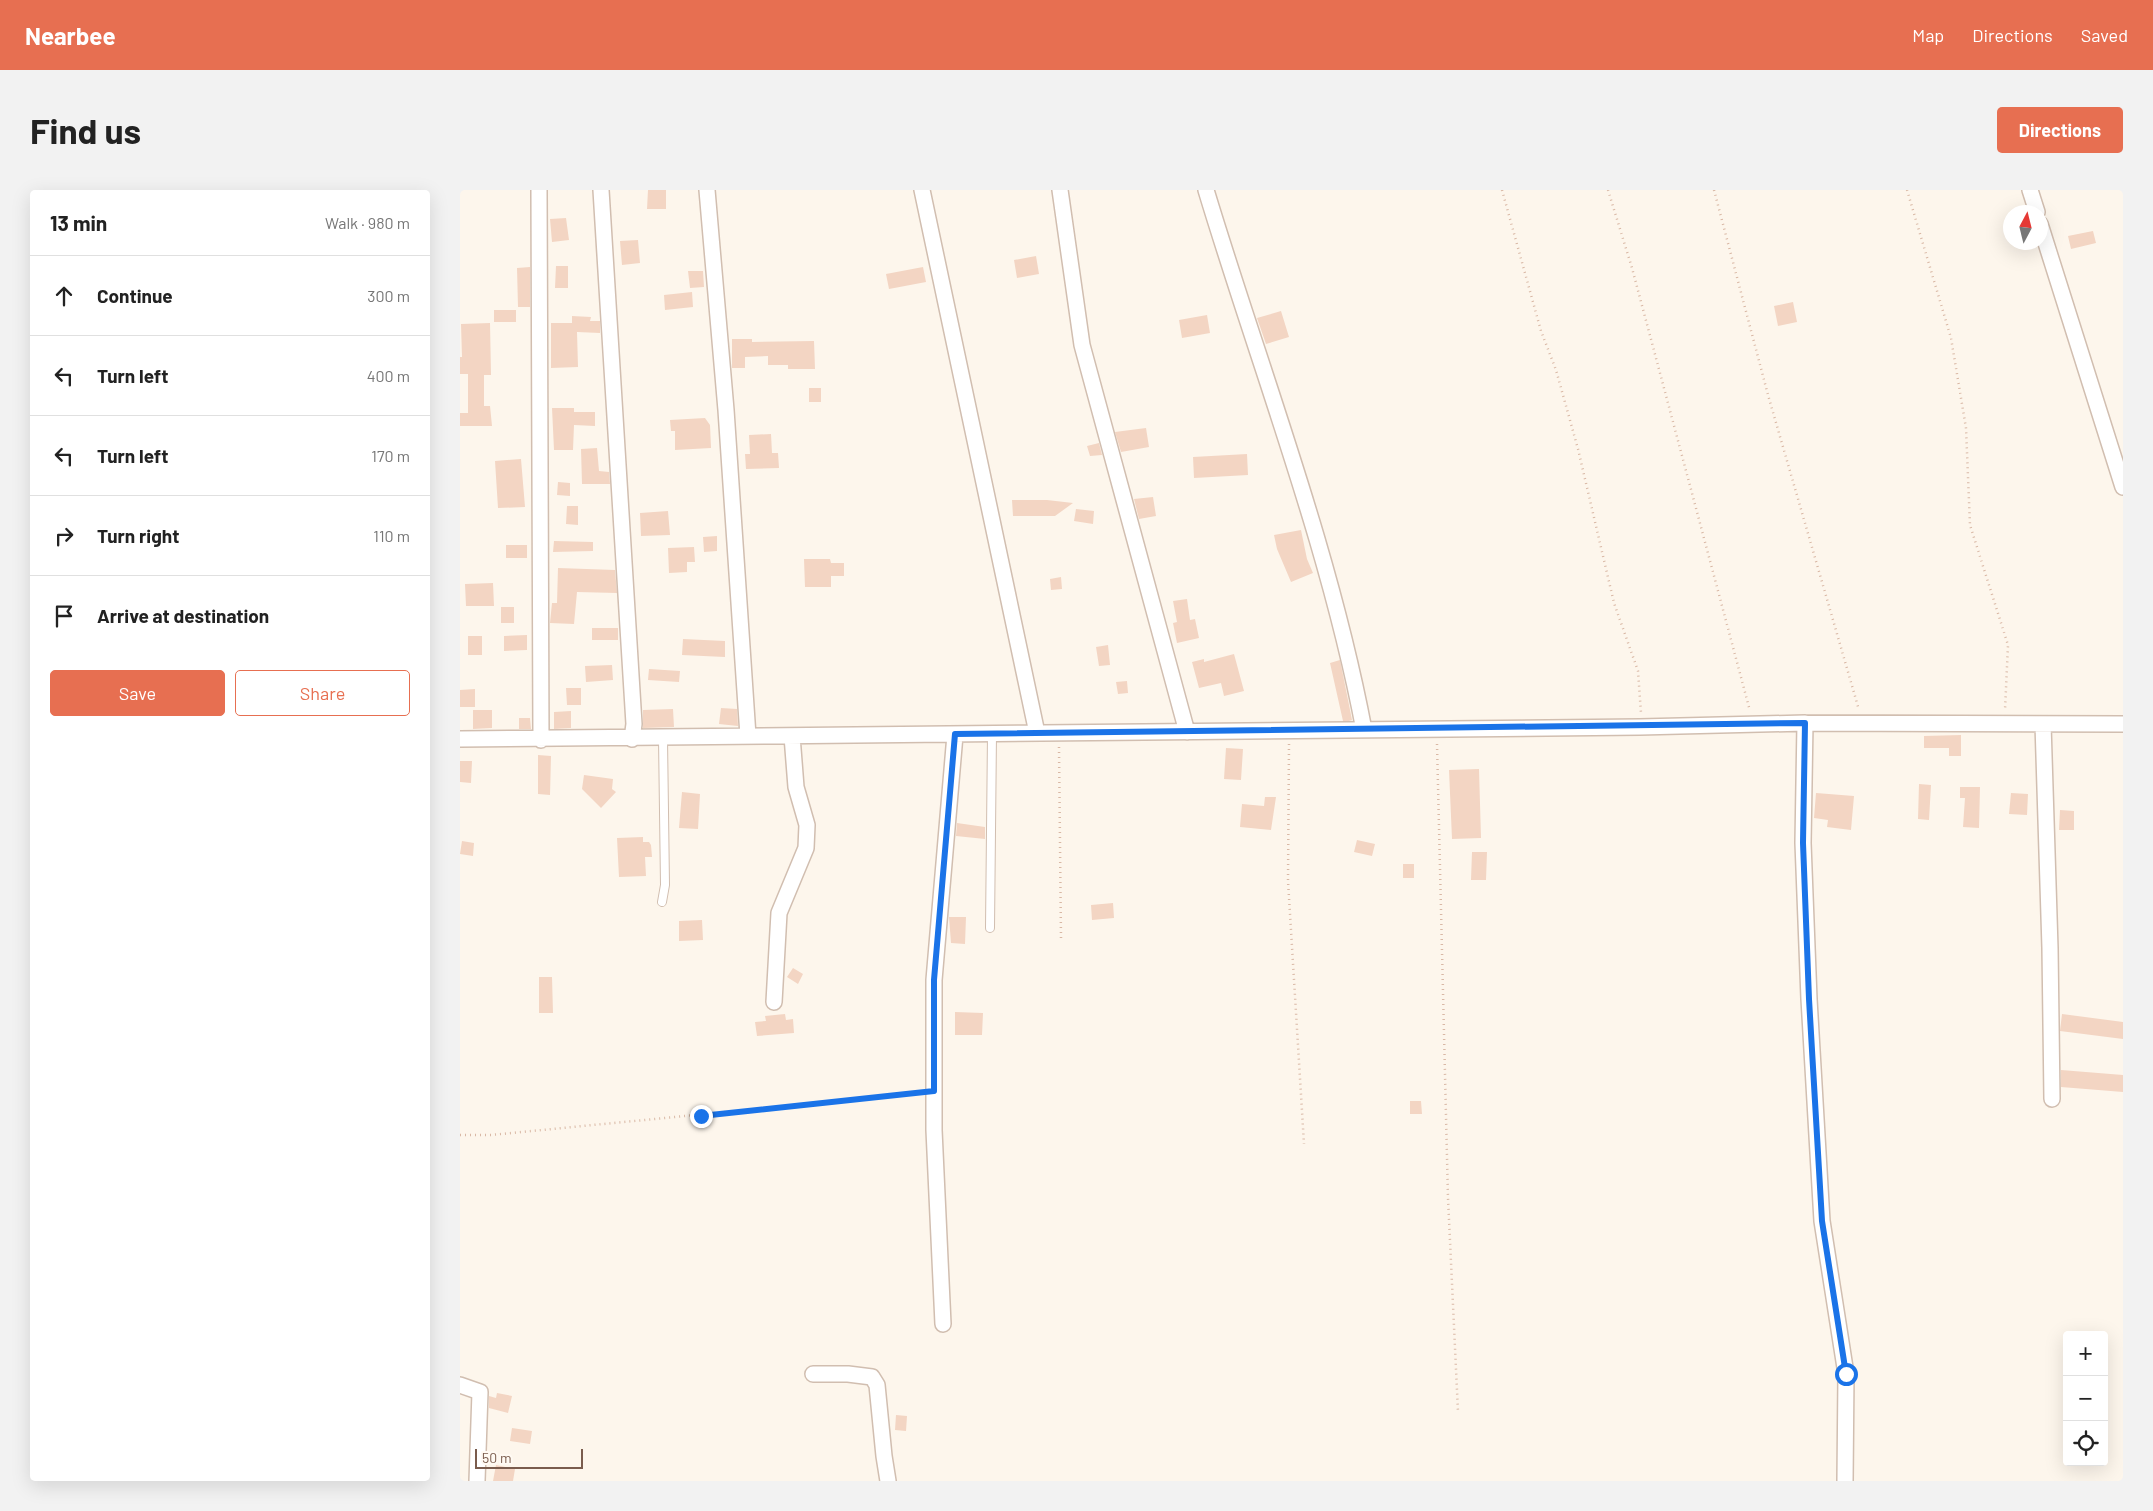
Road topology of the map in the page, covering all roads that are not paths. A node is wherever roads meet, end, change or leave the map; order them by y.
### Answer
1 (539, 190) edge
2 (601, 190) edge
3 (707, 190) edge
4 (922, 190) edge
5 (1060, 190) edge
6 (1206, 190) edge
7 (2030, 190) edge
8 (2035, 205) edge
9 (2048, 249) edge
10 (2123, 487) edge
11 (1805, 723) junction
12 (2043, 724) junction
13 (2123, 724) edge
14 (1364, 730) junction
15 (1187, 732) junction
16 (1037, 733) junction
17 (955, 734) junction
18 (992, 734) junction
19 (748, 736) junction
20 (792, 736) junction
21 (663, 738) junction
22 (460, 739) edge
23 (632, 739) junction
24 (541, 740) junction
25 (662, 902) dead end
26 (990, 928) dead end
27 (774, 1002) dead end
28 (2052, 1099) dead end
29 (943, 1324) dead end
30 (813, 1374) dead end
31 (460, 1385) edge
32 (477, 1481) edge
33 (888, 1481) edge
34 (1845, 1481) edge

1 - 24 street
2 - 23 street
3 - 19 street
4 - 16 street
5 - 15 street
6 - 14 street
7 - 8 street
9 - 10 street
11 - 12 street
11 - 14 street
11 - 34 street
12 - 13 street
12 - 28 street
14 - 15 street
15 - 16 street
16 - 18 street
17 - 18 street
17 - 20 street
17 - 29 street
18 - 26 lane
19 - 20 street
19 - 21 street
20 - 27 street
21 - 23 street
21 - 25 lane
22 - 24 street
23 - 24 street
30 - 33 street
31 - 32 street

